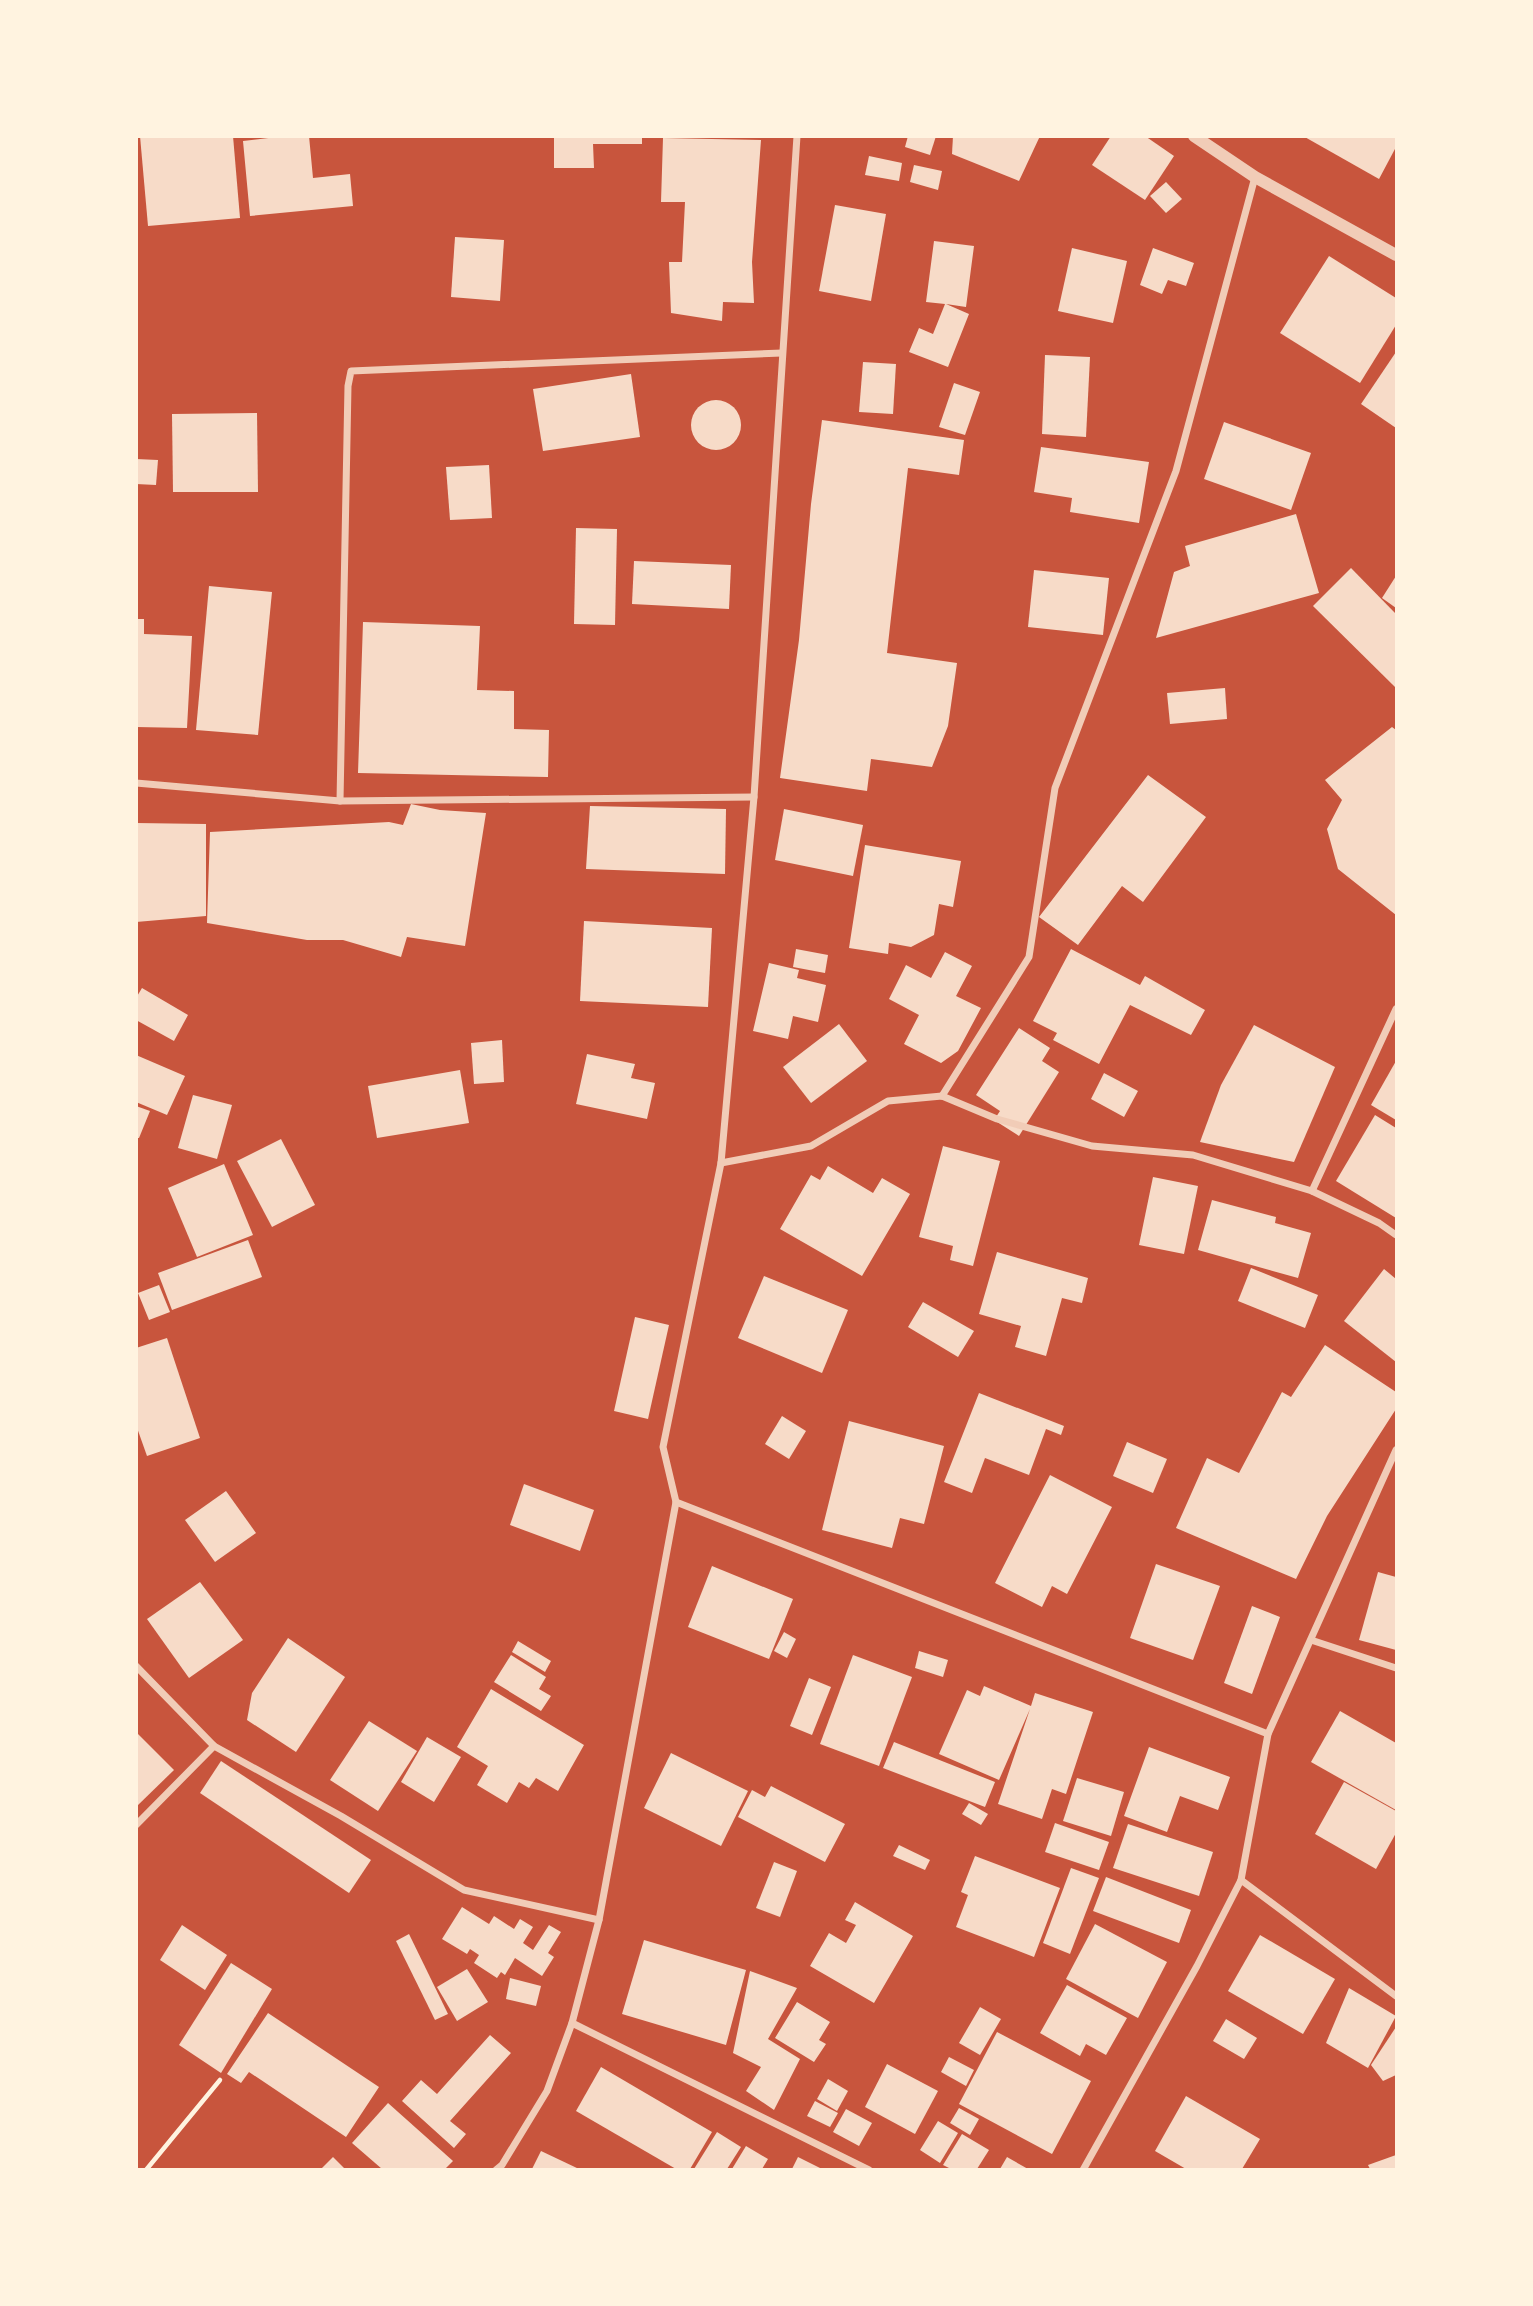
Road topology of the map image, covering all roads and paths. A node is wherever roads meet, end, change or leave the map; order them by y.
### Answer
1 (797, 136) edge
2 (1194, 136) edge
3 (1255, 177) junction
4 (1396, 254) edge
5 (782, 353) junction
6 (136, 783) edge
7 (754, 797) junction
8 (340, 801) junction
9 (1396, 1009) edge
10 (942, 1096) junction
11 (722, 1163) junction
12 (1311, 1191) junction
13 (1396, 1235) edge
14 (1396, 1450) edge
15 (676, 1502) junction
16 (1311, 1640) junction
17 (136, 1666) edge
18 (1396, 1668) edge
19 (1268, 1734) junction
20 (214, 1746) junction
21 (136, 1825) edge
22 (1241, 1880) junction
23 (599, 1920) junction
24 (1396, 1996) edge
25 (572, 2023) junction
26 (220, 2080) dead end
27 (146, 2169) edge
28 (496, 2169) edge
29 (869, 2169) edge
30 (1083, 2169) edge

1 - 5 street
2 - 3 street
3 - 4 street
3 - 10 street
5 - 7 street
5 - 8 street
6 - 8 street
7 - 8 street
7 - 11 street
9 - 12 street
10 - 11 street
10 - 12 street
11 - 15 street
12 - 13 street
14 - 16 street
15 - 19 street
15 - 23 street
16 - 18 street
16 - 19 street
17 - 20 street
19 - 22 street
20 - 21 street
20 - 23 street
22 - 24 street
22 - 30 street
23 - 25 street
25 - 28 street
25 - 29 street
26 - 27 path

